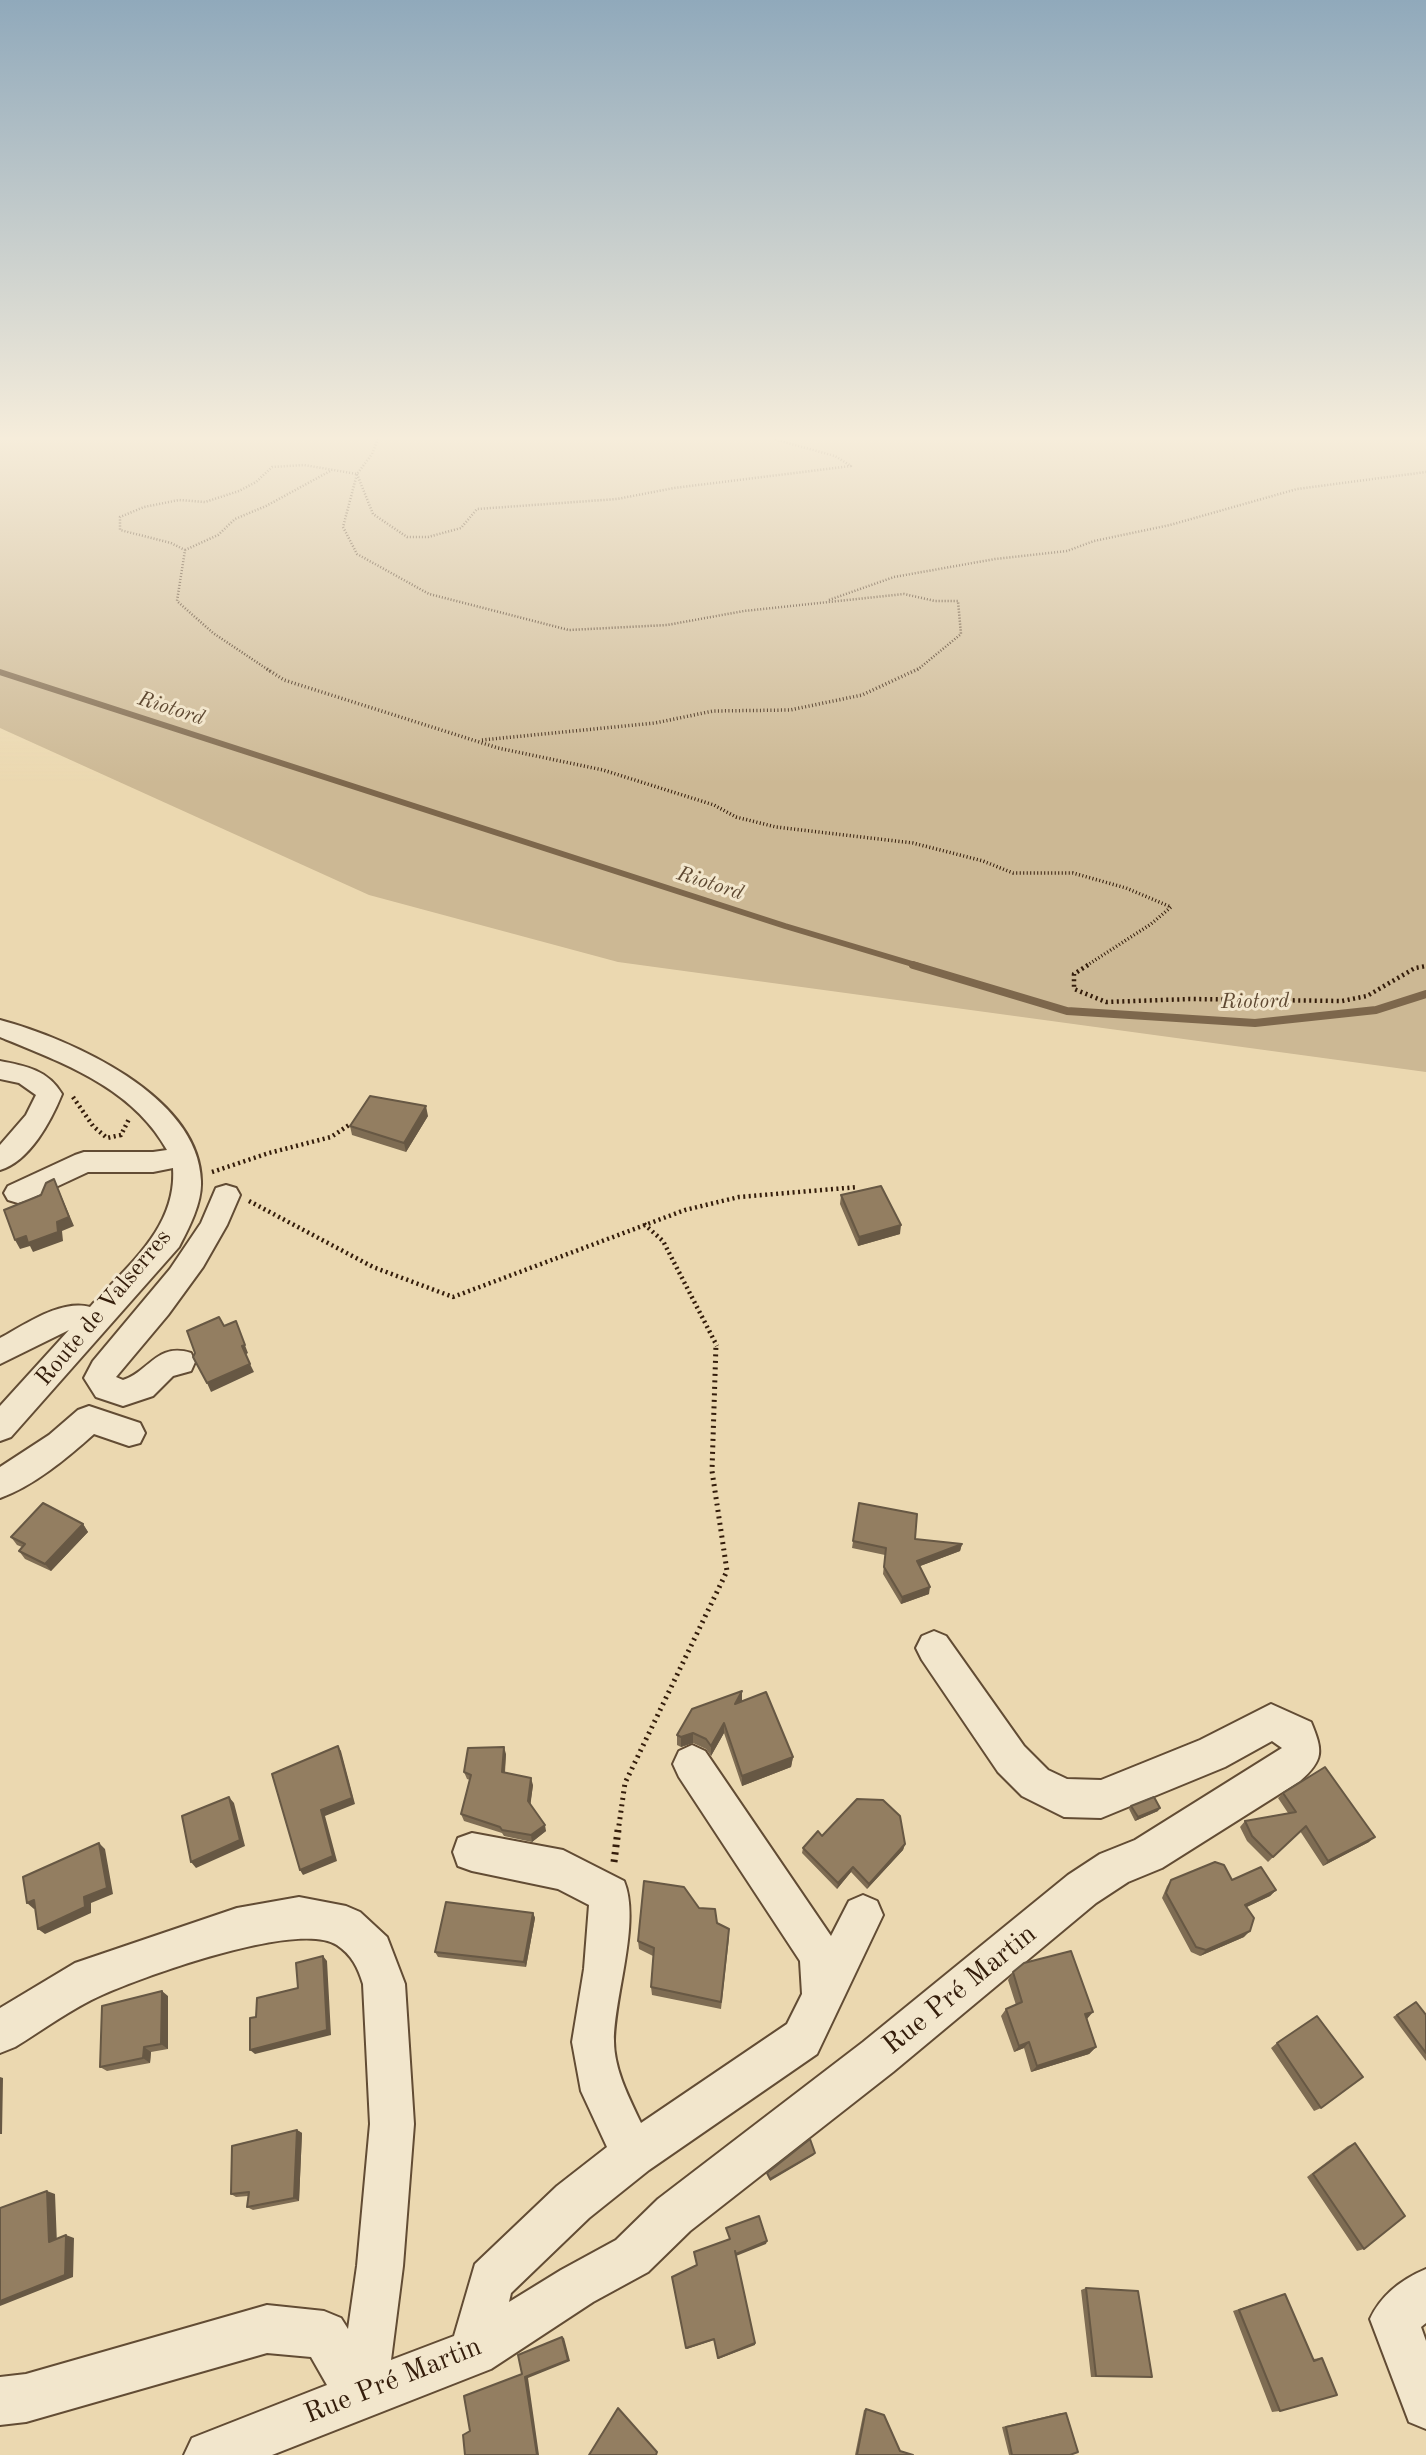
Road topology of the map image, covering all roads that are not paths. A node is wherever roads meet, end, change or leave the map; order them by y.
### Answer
1 (0, 1028) edge
2 (0, 1070) edge
3 (184, 1156) junction
4 (0, 1160) edge
5 (217, 1184) road end
6 (18, 1193) dead end
7 (95, 1320) junction
8 (0, 1352) edge
9 (180, 1362) dead end
10 (0, 1428) edge
11 (129, 1433) dead end
12 (0, 1484) edge
13 (934, 1648) dead end
14 (692, 1764) dead end
15 (472, 1852) dead end
16 (863, 1915) dead end
17 (822, 1992) junction
18 (4, 2027) edge
19 (633, 2154) junction
20 (1426, 2292) edge
21 (474, 2352) junction
22 (362, 2396) junction
23 (0, 2401) edge
24 (1426, 2405) edge
25 (209, 2455) edge

1 - 3 street, Route de Valserres
2 - 4 street
3 - 6 street
3 - 7 street, Route de Valserres
5 - 9 street
7 - 8 street
7 - 10 street, Route de Valserres
11 - 12 street
13 - 21 street, Rue Pré Martin
14 - 17 street
15 - 19 street
16 - 17 street
17 - 19 street
18 - 22 street
19 - 21 street
20 - 24 street
21 - 22 street, Rue Pré Martin
22 - 23 street
22 - 25 street, Rue Pré Martin

